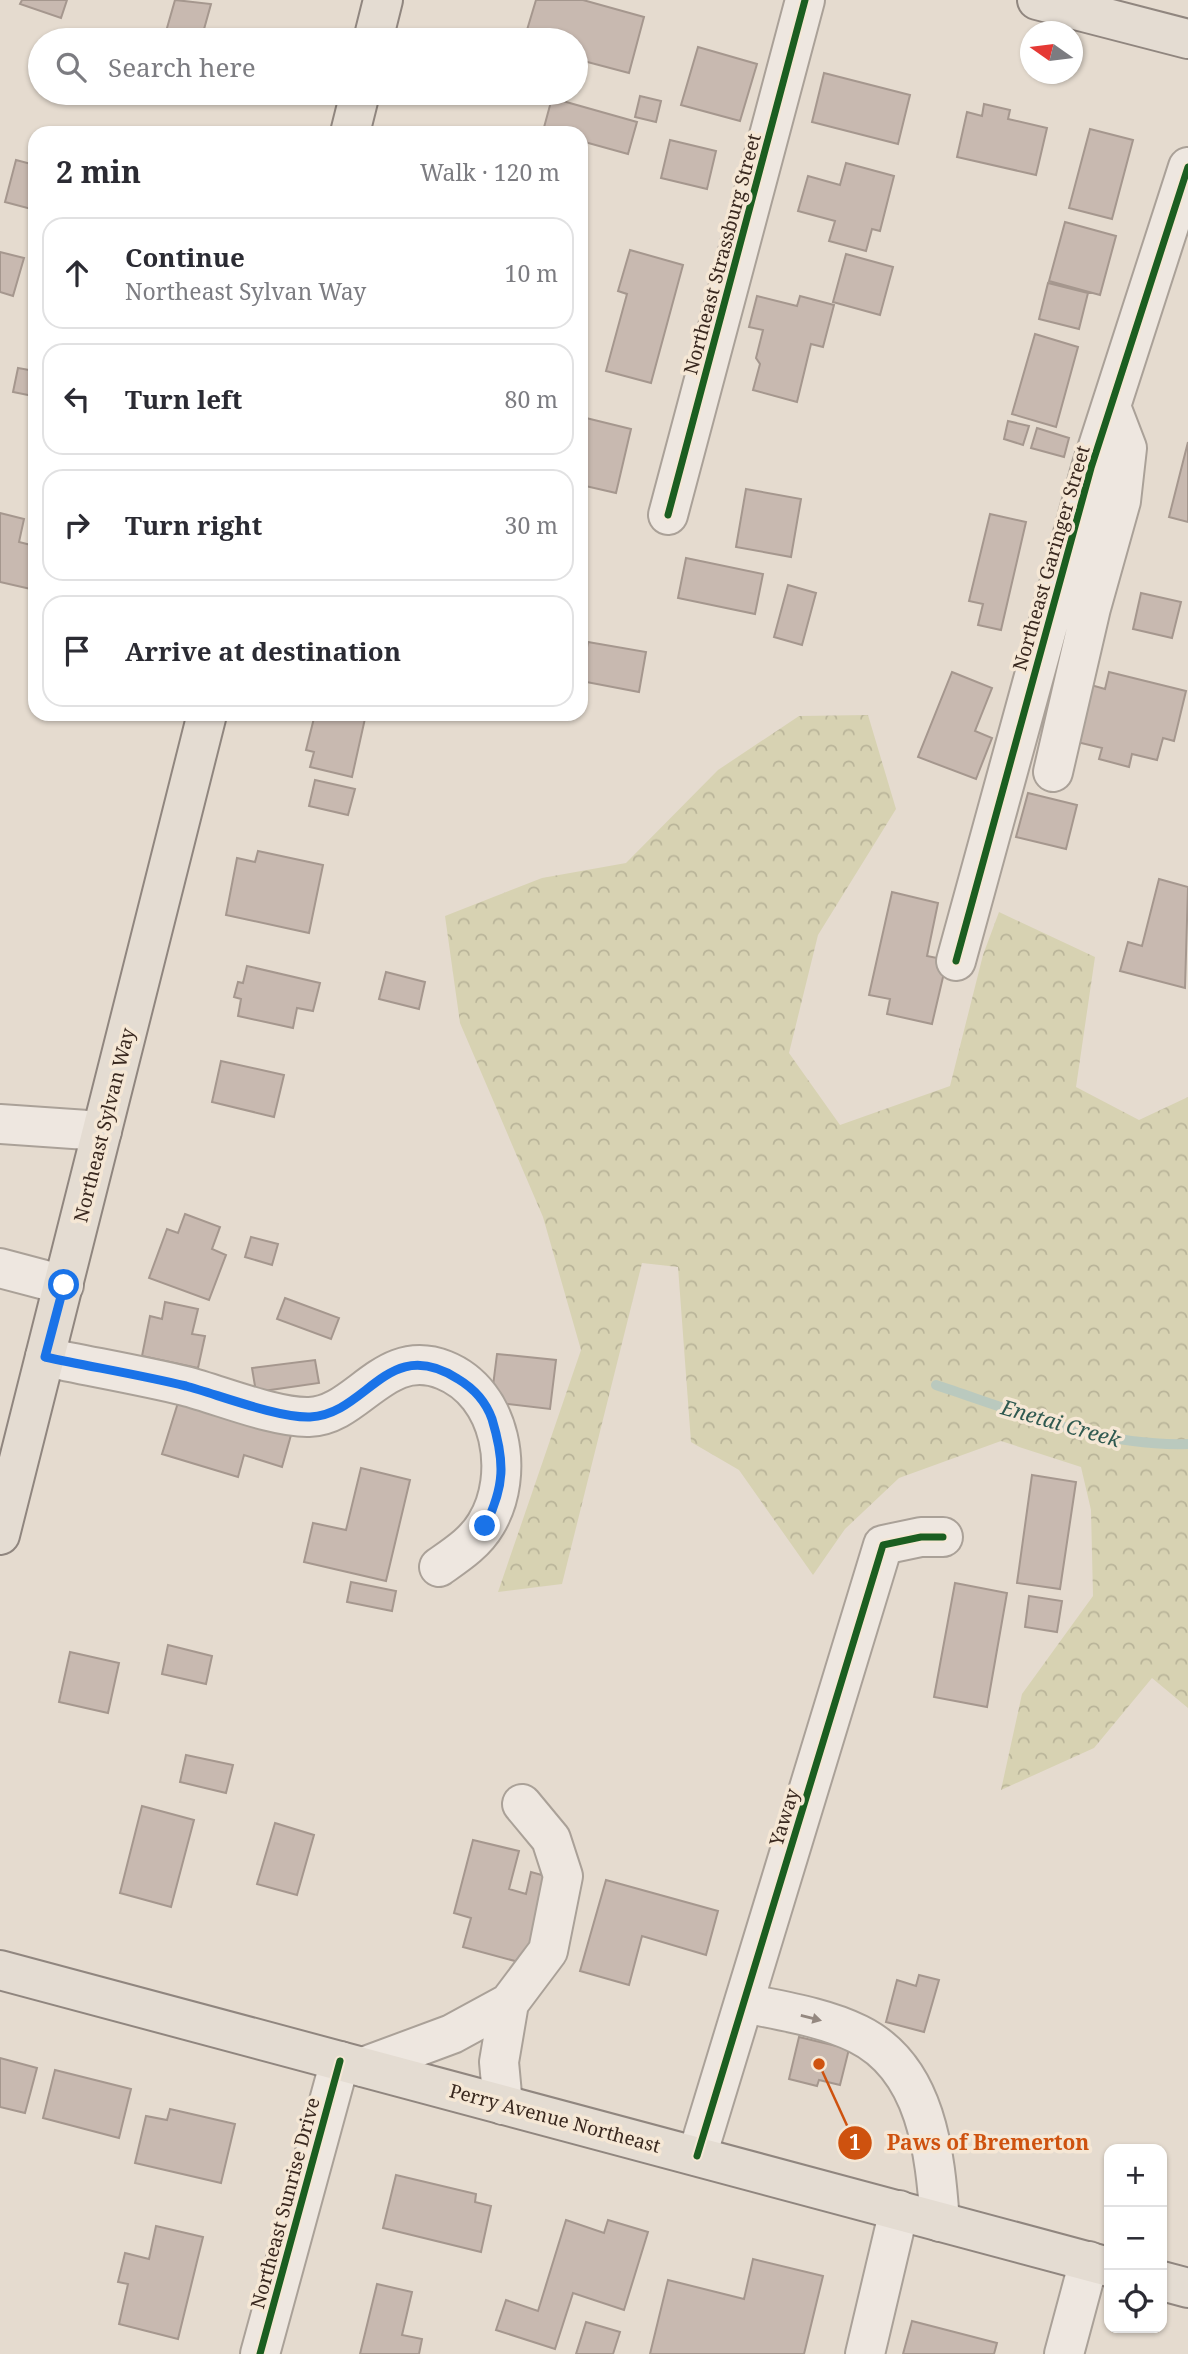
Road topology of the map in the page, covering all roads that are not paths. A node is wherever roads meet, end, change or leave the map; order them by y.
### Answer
1 (383, 0) edge
2 (805, 0) edge
3 (1037, 0) edge
4 (376, 28) edge
5 (1188, 39) edge
6 (357, 105) edge
7 (352, 126) edge
8 (1188, 167) edge
9 (1112, 409) junction
10 (668, 515) dead end
11 (205, 721) edge
12 (1053, 772) dead end
13 (956, 961) dead end
14 (0, 1124) edge
15 (103, 1131) junction
16 (0, 1268) edge
17 (64, 1285) junction
18 (45, 1357) junction
19 (0, 1535) edge
20 (943, 1536) dead end
21 (439, 1567) dead end
22 (522, 1804) dead end
23 (0, 1970) edge
24 (509, 2003) junction
25 (744, 2003) junction
26 (352, 2064) junction
27 (503, 2105) junction
28 (697, 2156) junction
29 (899, 2210) junction
30 (940, 2222) junction
31 (1099, 2264) edge
32 (1167, 2282) edge
33 (1188, 2288) edge
34 (260, 2354) edge
35 (865, 2354) edge
36 (1064, 2354) edge

1 - 4 main road
2 - 10 street, Northeast Strassburg Street
3 - 5 main road
6 - 7 main road
8 - 9 street, Northeast Garinger Street
9 - 12 street
9 - 13 street, Northeast Garinger Street
11 - 15 main road, Northeast Sylvan Way
14 - 15 street
15 - 17 main road, Northeast Sylvan Way
16 - 17 street
17 - 18 main road, Northeast Sylvan Way
18 - 19 main road, Northeast Sylvan Way
18 - 21 street
20 - 25 street, Yaway
22 - 24 street
23 - 26 main road, Perry Avenue Northeast
24 - 26 street
24 - 27 street
25 - 28 street, Yaway
25 -> 30 street
26 - 27 main road, Perry Avenue Northeast
26 - 34 street, Northeast Sunrise Drive
27 - 28 main road, Perry Avenue Northeast
28 - 29 main road, Perry Avenue Northeast
29 - 30 main road, Perry Avenue Northeast
29 - 35 street
30 - 31 main road, Perry Avenue Northeast
31 - 36 street
32 - 33 main road

